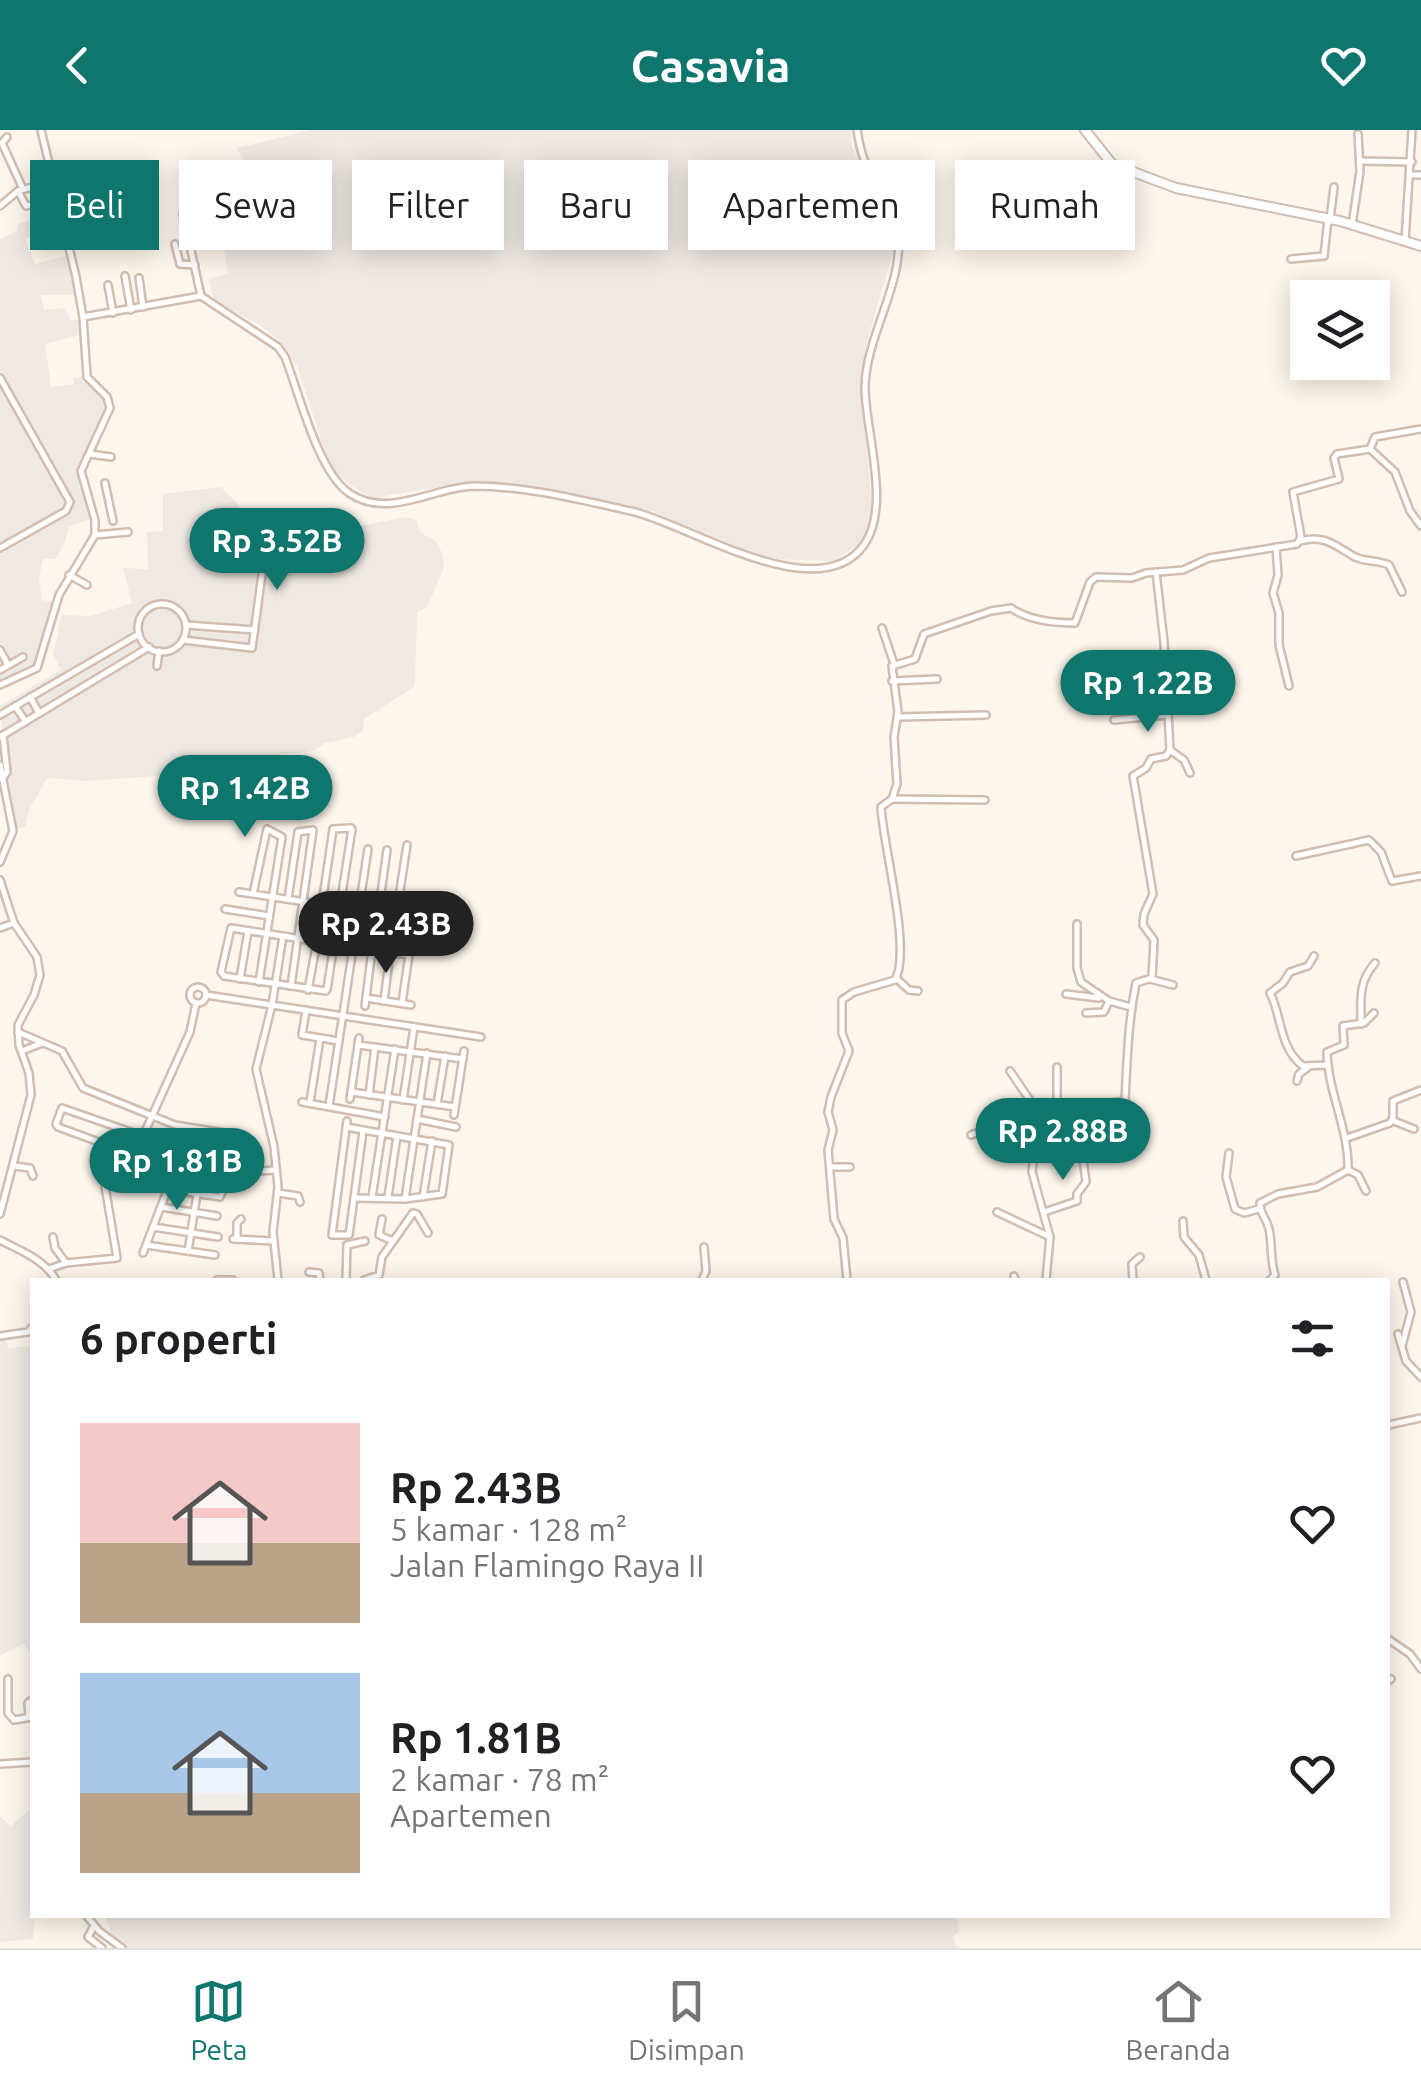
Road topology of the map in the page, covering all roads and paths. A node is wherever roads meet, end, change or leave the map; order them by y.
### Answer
1 (40, 130) edge
2 (857, 130) edge
3 (1085, 130) edge
4 (1412, 130) edge
5 (1358, 134) dead end
6 (7, 137) dead end
7 (47, 160) edge
8 (1360, 161) junction
9 (1412, 162) junction
10 (1410, 175) junction
11 (1421, 175) edge
12 (1334, 187) dead end
13 (30, 188) edge
14 (20, 190) junction
15 (30, 205) edge
16 (0, 206) edge
17 (1329, 219) junction
18 (1352, 225) junction
19 (1405, 241) junction
20 (175, 244) dead end
21 (1421, 246) edge
22 (69, 250) edge
23 (191, 250) edge
24 (1291, 259) dead end
25 (194, 265) junction
26 (125, 276) dead end
27 (139, 278) dead end
28 (108, 285) dead end
29 (201, 296) junction
30 (144, 307) junction
31 (131, 310) junction
32 (114, 314) junction
33 (84, 317) junction
34 (0, 378) edge
35 (9, 394) junction
36 (0, 398) edge
37 (1421, 429) edge
38 (1370, 449) junction
39 (89, 454) junction
40 (112, 458) dead end
41 (105, 483) dead end
42 (111, 509) junction
43 (94, 514) junction
44 (113, 521) dead end
45 (1421, 526) edge
46 (128, 532) dead end
47 (95, 535) junction
48 (1320, 539) junction
49 (1300, 542) junction
50 (1276, 546) junction
51 (0, 548) edge
52 (1328, 550) dead end
53 (265, 552) dead end
54 (1156, 572) junction
55 (69, 575) junction
56 (87, 585) dead end
57 (1402, 592) dead end
58 (186, 625) junction
59 (882, 628) dead end
60 (255, 630) junction
61 (140, 634) junction
62 (183, 640) junction
63 (148, 647) junction
64 (0, 650) edge
65 (160, 651) junction
66 (23, 657) dead end
67 (894, 664) junction
68 (8, 665) junction
69 (157, 666) dead end
70 (0, 670) edge
71 (937, 679) dead end
72 (892, 681) junction
73 (0, 684) edge
74 (1289, 686) dead end
75 (1185, 687) dead end
76 (1167, 688) junction
77 (30, 697) junction
78 (1168, 698) junction
79 (15, 706) junction
80 (1179, 707) dead end
81 (39, 713) junction
82 (986, 715) dead end
83 (1168, 715) junction
84 (0, 716) edge
85 (898, 717) junction
86 (1114, 720) dead end
87 (26, 722) junction
88 (2, 736) edge
89 (1170, 750) junction
90 (0, 765) edge
91 (1190, 773) dead end
92 (2, 779) edge
93 (892, 799) junction
94 (985, 800) dead end
95 (407, 845) dead end
96 (368, 850) dead end
97 (387, 850) dead end
98 (1296, 856) dead end
99 (0, 861) edge
100 (1421, 876) edge
101 (0, 880) edge
102 (238, 892) dead end
103 (253, 894) junction
104 (272, 897) junction
105 (288, 899) junction
106 (304, 902) junction
107 (322, 904) junction
108 (340, 907) junction
109 (225, 909) dead end
110 (378, 912) junction
111 (269, 916) junction
112 (396, 916) junction
113 (301, 920) junction
114 (376, 922) dead end
115 (14, 924) junction
116 (1077, 924) dead end
117 (337, 925) junction
118 (0, 928) edge
119 (356, 928) junction
120 (248, 930) junction
121 (266, 933) junction
122 (282, 936) junction
123 (411, 937) junction
124 (298, 939) junction
125 (316, 942) junction
126 (334, 944) junction
127 (390, 952) junction
128 (409, 955) junction
129 (1314, 956) dead end
130 (1375, 963) dead end
131 (896, 978) junction
132 (240, 979) junction
133 (1150, 979) junction
134 (258, 982) junction
135 (276, 984) junction
136 (1173, 985) dead end
137 (290, 986) junction
138 (308, 990) junction
139 (918, 991) dead end
140 (1066, 994) dead end
141 (206, 995) junction
142 (384, 1001) junction
143 (1108, 1001) junction
144 (196, 1003) junction
145 (402, 1003) junction
146 (272, 1005) junction
147 (412, 1005) dead end
148 (1131, 1006) junction
149 (306, 1010) junction
150 (1086, 1013) dead end
151 (1374, 1014) dead end
152 (1342, 1015) dead end
153 (342, 1016) junction
154 (1361, 1024) junction
155 (1344, 1025) junction
156 (414, 1027) junction
157 (18, 1032) junction
158 (481, 1037) dead end
159 (320, 1039) junction
160 (339, 1041) junction
161 (42, 1042) junction
162 (376, 1047) junction
163 (395, 1049) junction
164 (464, 1050) dead end
165 (410, 1051) junction
166 (21, 1052) junction
167 (427, 1053) junction
168 (445, 1056) junction
169 (462, 1059) junction
170 (1057, 1066) dead end
171 (1328, 1066) junction
172 (1308, 1067) junction
173 (1010, 1070) dead end
174 (1297, 1081) dead end
175 (1421, 1090) edge
176 (369, 1095) junction
177 (388, 1098) junction
178 (403, 1100) junction
179 (302, 1102) dead end
180 (310, 1102) junction
181 (419, 1102) junction
182 (437, 1104) junction
183 (330, 1106) junction
184 (455, 1107) junction
185 (1056, 1110) junction
186 (454, 1115) dead end
187 (1040, 1115) junction
188 (151, 1116) junction
189 (385, 1117) junction
190 (416, 1120) junction
191 (1392, 1121) junction
192 (456, 1127) dead end
193 (123, 1129) junction
194 (1414, 1130) dead end
195 (207, 1131) junction
196 (363, 1131) junction
197 (225, 1133) dead end
198 (381, 1133) junction
199 (971, 1135) dead end
200 (1034, 1135) junction
201 (143, 1136) junction
202 (397, 1136) junction
203 (414, 1138) junction
204 (1347, 1138) junction
205 (432, 1141) junction
206 (162, 1144) junction
207 (115, 1148) junction
208 (1082, 1151) dead end
209 (204, 1152) junction
210 (1229, 1152) dead end
211 (240, 1154) dead end
212 (154, 1163) junction
213 (14, 1166) junction
214 (830, 1166) junction
215 (850, 1168) dead end
216 (174, 1170) junction
217 (276, 1170) junction
218 (1348, 1170) junction
219 (200, 1173) junction
220 (33, 1176) dead end
221 (106, 1186) dead end
222 (168, 1189) junction
223 (1366, 1191) dead end
224 (277, 1193) junction
225 (198, 1194) junction
226 (372, 1197) junction
227 (423, 1197) junction
228 (354, 1198) junction
229 (388, 1198) junction
230 (405, 1198) junction
231 (300, 1202) dead end
232 (160, 1207) junction
233 (1259, 1210) junction
234 (997, 1212) dead end
235 (1044, 1212) junction
236 (194, 1213) junction
237 (0, 1214) edge
238 (217, 1216) dead end
239 (382, 1218) dead end
240 (241, 1219) dead end
241 (1184, 1221) dead end
242 (153, 1227) junction
243 (192, 1232) junction
244 (428, 1232) dead end
245 (218, 1236) dead end
246 (1050, 1237) junction
247 (53, 1238) dead end
248 (0, 1240) edge
249 (274, 1241) junction
250 (365, 1241) dead end
251 (393, 1241) junction
252 (146, 1245) junction
253 (704, 1247) dead end
254 (188, 1251) junction
255 (143, 1253) dead end
256 (215, 1256) dead end
257 (1140, 1257) dead end
258 (66, 1263) junction
259 (49, 1268) junction
260 (309, 1272) dead end
261 (55, 1278) edge
262 (278, 1278) edge
263 (320, 1278) edge
264 (346, 1278) edge
265 (370, 1278) edge
266 (703, 1278) edge
267 (846, 1278) edge
268 (1046, 1278) edge
269 (1133, 1278) edge
270 (1206, 1278) edge
271 (1272, 1278) edge
272 (1403, 1282) dead end
273 (30, 1330) edge
274 (1398, 1334) dead end
275 (0, 1336) edge
276 (1402, 1346) junction
277 (1421, 1377) edge
278 (1421, 1418) edge
279 (1390, 1425) edge
280 (1390, 1641) edge
281 (1421, 1669) edge
282 (8, 1679) dead end
283 (30, 1717) edge
284 (30, 1762) edge
285 (0, 1764) edge
286 (88, 1918) edge
287 (94, 1926) junction
288 (102, 1948) edge
289 (122, 1948) edge

1 - 7 street
2 - 29 street
3 - 17 street
4 - 9 street
5 - 8 street
6 - 14 street
8 - 9 street
8 - 18 street
9 - 10 street
10 - 11 street
10 - 19 street
12 - 17 street
13 - 14 street
14 - 15 street
14 - 16 street
17 - 18 street
17 - 24 street
18 - 19 street
19 - 21 street
20 - 25 street
22 - 33 street
23 - 25 street
25 - 29 street
26 - 31 street
27 - 30 street
28 - 32 street
29 - 30 street
30 - 31 street
31 - 32 street
32 - 33 street
33 - 39 street
34 - 35 street
35 - 36 street
35 - 51 street
37 - 38 street
38 - 45 street
38 - 49 street
39 - 40 street
39 - 43 street
41 - 42 street
42 - 43 street
42 - 44 street
43 - 47 street
46 - 47 street
47 - 55 street
48 - 49 street
48 - 52 street
48 - 57 street
49 - 50 street
50 - 54 street
50 - 74 street
53 - 60 street
54 - 67 street
54 - 76 street
55 - 56 street
55 - 73 street
58 - 60 street
58 - 61 street
58 - 62 street
59 - 67 street
60 - 62 street
61 - 63 street
61 - 77 street
62 - 65 street
63 - 65 street
63 - 81 street
64 - 68 street
65 - 69 street
66 - 68 street
67 - 72 street
68 - 70 street
71 - 72 street
72 - 85 street
75 - 76 street
76 - 78 street
77 - 79 street
77 - 81 street
78 - 80 street
78 - 83 street
79 - 84 street
79 - 87 street
81 - 87 street
82 - 85 street
83 - 86 street
83 - 89 street
85 - 93 street
87 - 88 street
88 - 92 street
89 - 91 street
89 - 133 street
90 - 92 street
92 - 99 street
93 - 94 street
93 - 131 street
95 - 112 street
96 - 119 street
97 - 110 street
98 - 100 street
101 - 115 street
102 - 103 street
103 - 104 street
103 - 104 street
104 - 105 street
104 - 111 street
105 - 106 street
105 - 106 street
106 - 107 street
106 - 113 street
107 - 108 street
107 - 108 street
108 - 117 street
109 - 111 street
110 - 112 street
110 - 114 street
111 - 121 street
112 - 123 street
113 - 117 street
113 - 124 street
115 - 118 street
115 - 157 street
116 - 143 street
117 - 119 street
117 - 126 street
119 - 123 street
119 - 153 street
120 - 121 street
120 - 132 street
120 - 132 street
121 - 122 street
121 - 134 street
122 - 124 street
122 - 135 street
123 - 128 street
124 - 125 street
124 - 137 street
125 - 126 street
125 - 138 street
126 - 138 street
127 - 128 street
127 - 142 street
127 - 142 street
128 - 145 street
129 - 172 street
130 - 154 street
131 - 139 street
131 - 214 street
132 - 134 street
133 - 136 street
133 - 148 street
134 - 135 street
135 - 137 street
135 - 146 street
137 - 138 street
140 - 143 street
141 - 144 street
141 - 144 street
141 - 146 street
142 - 145 street
143 - 148 street
143 - 150 street
144 - 188 street
145 - 147 street
146 - 149 street
146 - 217 street
148 - 185 street
149 - 153 street
149 - 159 street
151 - 154 street
152 - 155 street
153 - 156 street
153 - 160 street
154 - 155 street
155 - 171 street
156 - 158 street
156 - 165 street
157 - 161 street
157 - 166 street
159 - 160 street
159 - 180 street
160 - 183 street
161 - 166 street
161 - 188 street
162 - 163 street
162 - 176 street
162 - 176 street
163 - 165 street
163 - 177 street
164 - 169 street
165 - 167 street
165 - 178 street
166 - 213 street
167 - 168 street
167 - 181 street
168 - 169 street
168 - 182 street
169 - 184 street
170 - 185 street
171 - 172 street
171 - 204 street
172 - 174 street
173 - 187 street
175 - 191 street
176 - 177 street
177 - 178 street
177 - 189 street
178 - 181 street
179 - 180 street
180 - 183 street
181 - 182 street
181 - 190 street
182 - 184 street
183 - 189 street
184 - 186 street
185 - 187 street
187 - 200 street
188 - 195 street
188 - 201 street
189 - 198 street
190 - 192 street
190 - 203 street
191 - 194 street
191 - 204 street
193 - 201 street
193 - 207 street
193 - 207 street
195 - 197 street
195 - 209 street
196 - 198 street
196 - 228 street
196 - 228 street
198 - 202 street
198 - 226 street
199 - 200 street
200 - 235 street
201 - 206 street
202 - 203 street
202 - 229 street
203 - 205 street
203 - 230 street
204 - 218 street
205 - 227 street
205 - 227 street
206 - 209 street
206 - 212 street
207 - 212 street
208 - 235 street
209 - 219 street
210 - 233 street
211 - 217 street
212 - 216 street
213 - 220 street
213 - 237 street
214 - 215 street
214 - 267 street
216 - 219 street
216 - 222 street
217 - 224 street
218 - 223 street
218 - 233 street
219 - 225 street
219 - 225 street
221 - 258 street
222 - 225 street
222 - 232 street
224 - 231 street
224 - 249 street
225 - 236 street
226 - 228 street
226 - 229 street
227 - 230 street
229 - 230 street
232 - 236 street
232 - 242 street
233 - 271 street
234 - 246 street
235 - 246 street
236 - 238 street
236 - 243 street
239 - 251 street
240 - 249 street
241 - 270 street
242 - 243 street
242 - 252 street
243 - 245 street
243 - 254 street
244 - 251 street
246 - 268 street
247 - 258 street
248 - 259 street
249 - 262 street
250 - 264 street
251 - 265 street
252 - 254 street
252 - 255 street
253 - 266 street
254 - 256 street
257 - 269 street
258 - 259 street
259 - 261 street
260 - 263 street
272 - 276 street
273 - 275 street
274 - 276 street
276 - 277 street
278 - 279 street
280 - 281 street
282 - 283 street
284 - 285 street
286 - 287 street
287 - 288 street
287 - 289 street

